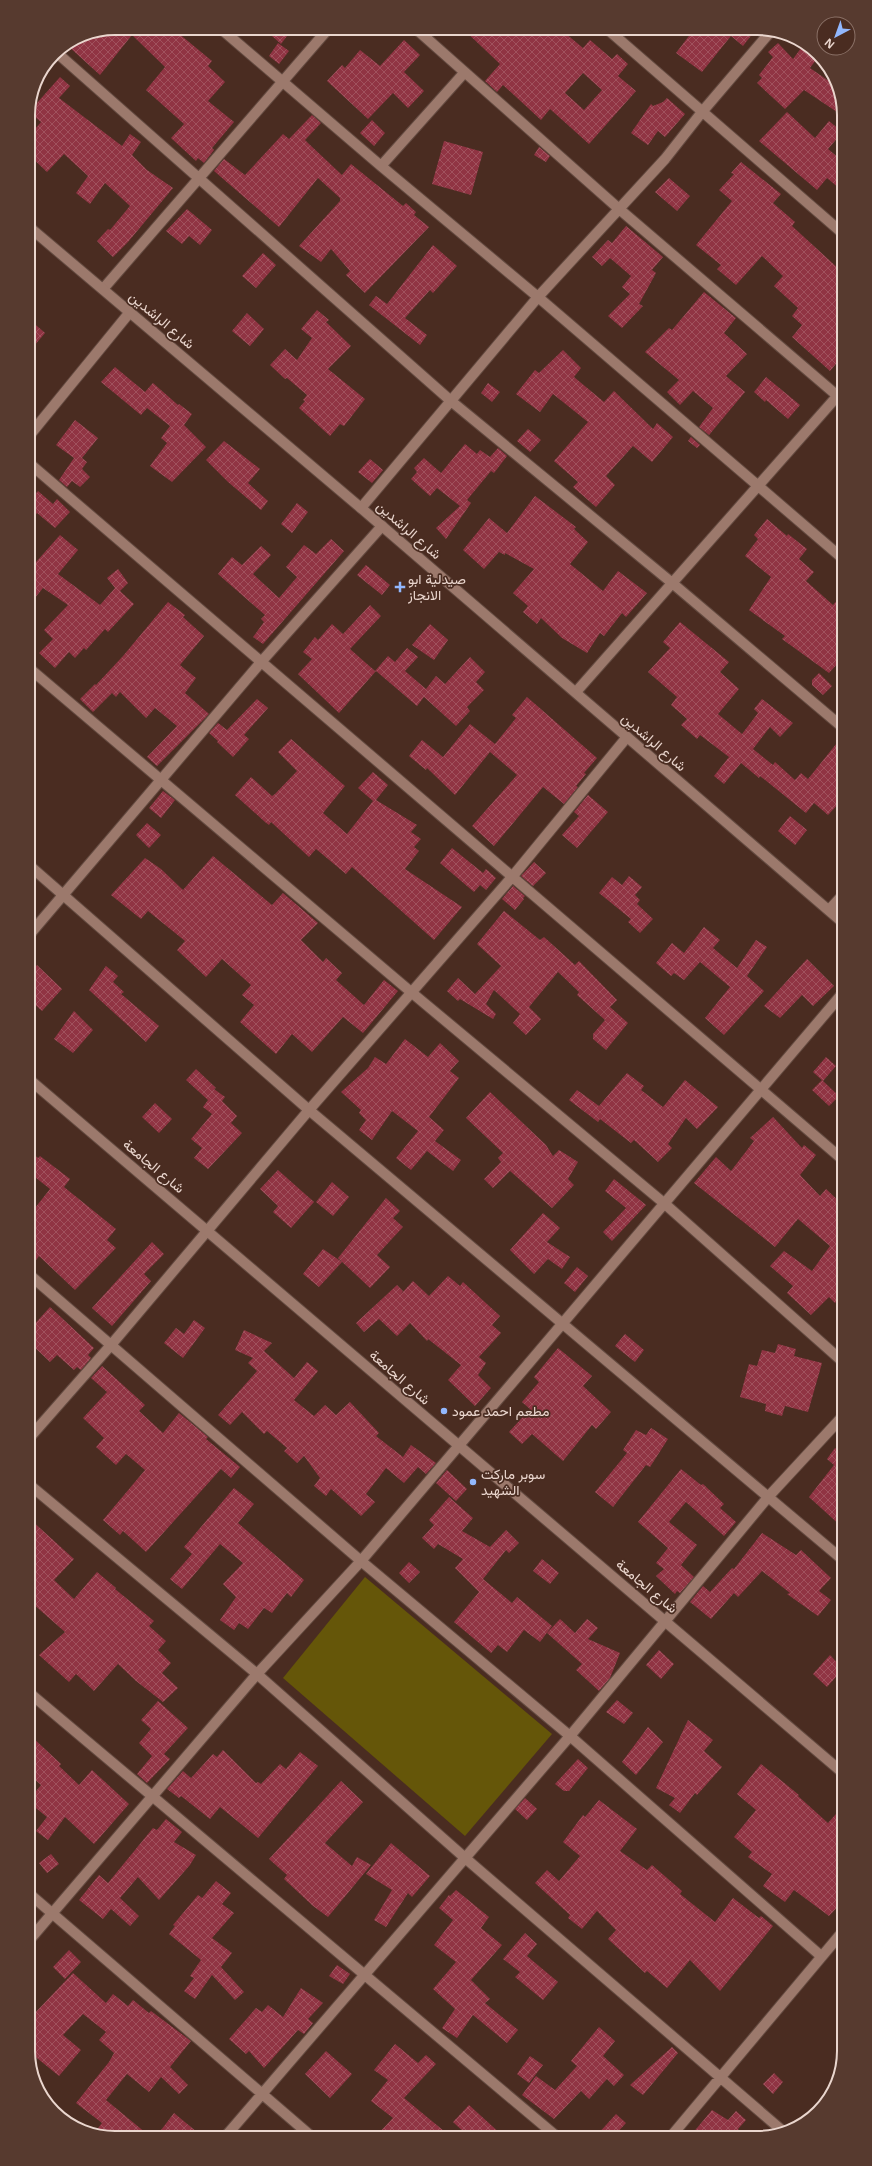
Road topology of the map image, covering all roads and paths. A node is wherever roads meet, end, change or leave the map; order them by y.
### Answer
1 (228, 35) edge
2 (324, 35) edge
3 (423, 35) edge
4 (614, 35) edge
5 (766, 36) edge
6 (61, 56) edge
7 (464, 73) junction
8 (283, 83) junction
9 (702, 112) junction
10 (381, 166) junction
11 (199, 177) junction
12 (618, 208) junction
13 (837, 228) edge
14 (35, 232) edge
15 (103, 288) junction
16 (538, 297) junction
17 (130, 312) junction
18 (837, 393) edge
19 (837, 397) edge
20 (451, 401) junction
21 (35, 429) edge
22 (35, 468) edge
23 (756, 486) junction
24 (361, 508) junction
25 (382, 526) junction
26 (837, 554) edge
27 (671, 582) junction
28 (262, 661) junction
29 (35, 673) edge
30 (576, 692) junction
31 (837, 723) edge
32 (627, 737) junction
33 (162, 782) junction
34 (35, 870) edge
35 (512, 877) junction
36 (65, 895) junction
37 (837, 901) edge
38 (829, 910) junction
39 (837, 917) edge
40 (35, 928) edge
41 (410, 992) junction
42 (837, 1000) edge
43 (35, 1084) edge
44 (760, 1091) junction
45 (309, 1110) junction
46 (837, 1155) edge
47 (665, 1204) junction
48 (208, 1230) junction
49 (35, 1279) edge
50 (562, 1322) junction
51 (112, 1345) junction
52 (837, 1357) edge
53 (837, 1421) edge
54 (35, 1432) edge
55 (459, 1446) junction
56 (35, 1489) edge
57 (768, 1496) junction
58 (837, 1555) edge
59 (361, 1561) junction
60 (666, 1620) junction
61 (257, 1674) junction
62 (35, 1698) edge
63 (570, 1736) junction
64 (837, 1768) edge
65 (151, 1796) junction
66 (464, 1857) junction
67 (35, 1899) edge
68 (52, 1914) junction
69 (35, 1934) edge
70 (837, 1938) edge
71 (821, 1956) junction
72 (366, 1974) junction
73 (722, 2077) junction
74 (262, 2094) junction
75 (779, 2128) edge
76 (230, 2131) edge
77 (305, 2131) edge
78 (550, 2131) edge
79 (676, 2131) edge

1 - 8 street
2 - 8 street
3 - 7 street
4 - 9 street
5 - 9 street
6 - 11 street
7 - 10 street
7 - 12 street
8 - 10 street
8 - 11 street
9 - 12 street
9 - 13 street
10 - 16 street
11 - 15 street
11 - 20 street
12 - 16 street
12 - 18 street
14 - 15 street, شارع الراشدين
15 - 17 street, شارع الراشدين
16 - 20 street
16 - 23 street
17 - 21 street
17 - 24 street, شارع الراشدين
19 - 23 street
20 - 24 street
20 - 27 street
22 - 28 street
23 - 26 street
23 - 27 street
24 - 25 street, شارع الراشدين
25 - 28 street
25 - 30 street, شارع الراشدين
27 - 30 street
27 - 31 street
28 - 33 street
28 - 35 street
29 - 33 street
30 - 32 street, شارع الراشدين
32 - 35 street
32 - 38 street, شارع الراشدين
33 - 36 street
33 - 41 street
34 - 36 street
35 - 41 street
35 - 44 street
36 - 40 street
36 - 45 street
37 - 38 street
38 - 39 street, شارع الراشدين
41 - 45 street
41 - 47 street
42 - 44 street
43 - 48 street, شارع الجامعة
44 - 46 street
44 - 47 street
45 - 48 street
45 - 50 street
47 - 50 street
47 - 52 street
48 - 51 street
48 - 55 street, شارع الجامعة
49 - 51 street
50 - 55 street
50 - 57 street
51 - 54 street
51 - 59 street
53 - 57 street
55 - 59 street
55 - 60 street, شارع الجامعة
56 - 61 street
57 - 58 street
57 - 60 street
59 - 61 street
59 - 63 street
60 - 63 street
60 - 64 street, شارع الجامعة
61 - 65 street
61 - 66 street
62 - 65 street
63 - 66 street
63 - 71 street
65 - 68 street
65 - 72 street
66 - 72 street
66 - 73 street
67 - 68 street
68 - 69 street
68 - 74 street
70 - 71 street
71 - 73 street
72 - 74 street
72 - 78 street
73 - 75 street
73 - 79 street
74 - 76 street
74 - 77 street

